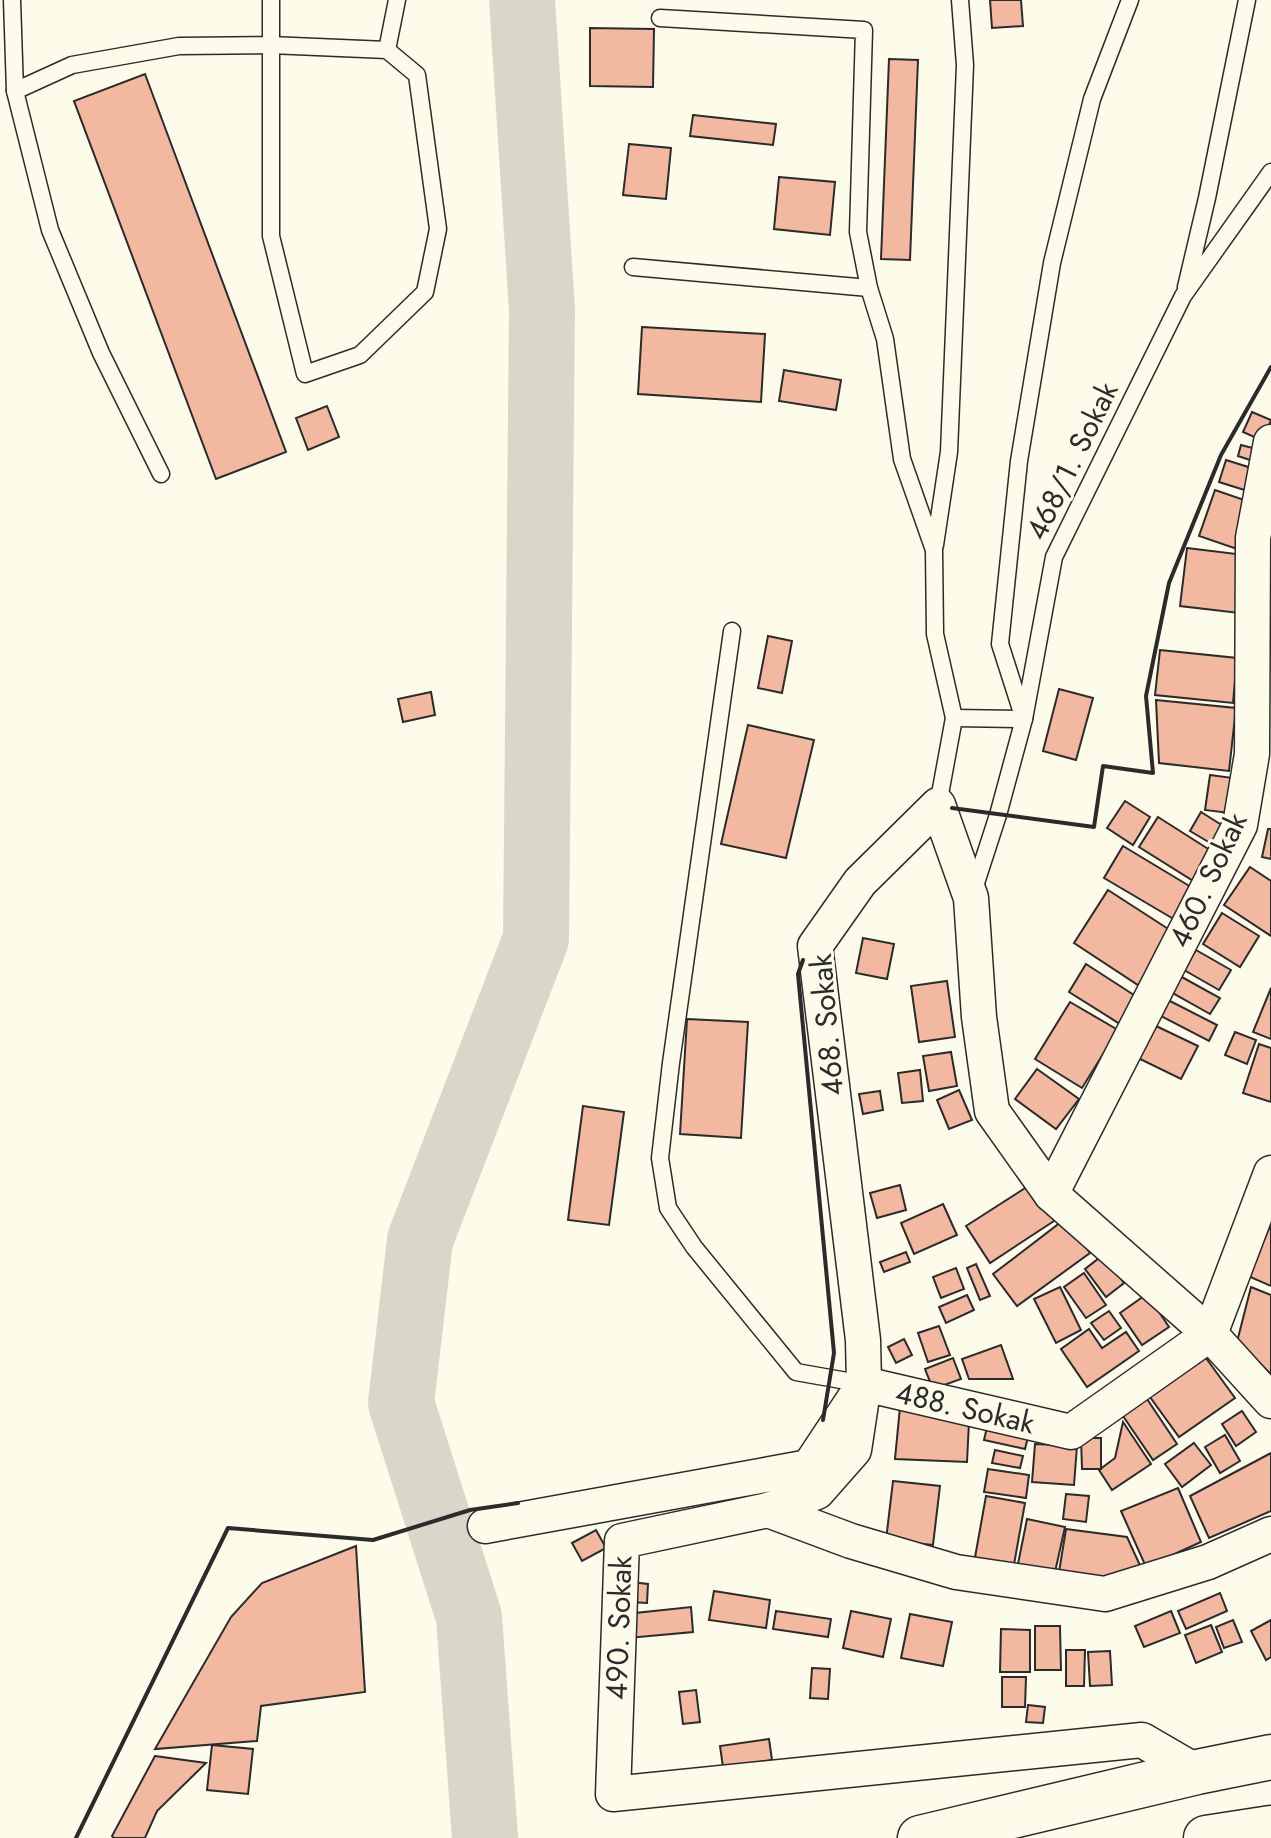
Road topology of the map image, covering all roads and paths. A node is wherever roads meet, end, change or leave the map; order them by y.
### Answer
1 (12, 0) edge
2 (271, 0) edge
3 (397, 0) edge
4 (960, 0) edge
5 (1130, 0) edge
6 (1247, 0) edge
7 (660, 18) dead end
8 (270, 45) junction
9 (387, 50) junction
10 (15, 91) junction
11 (1271, 172) edge
12 (633, 267) dead end
13 (869, 288) junction
14 (1183, 296) junction
15 (1271, 442) edge
16 (161, 474) dead end
17 (934, 550) junction
18 (732, 631) dead end
19 (954, 718) junction
20 (1024, 719) junction
21 (1261, 756) edge
22 (938, 805) junction
23 (971, 898) junction
24 (1271, 1173) edge
25 (1051, 1194) junction
26 (1210, 1334) junction
27 (864, 1384) junction
28 (1271, 1401) edge
29 (768, 1510) junction
30 (485, 1526) dead end
31 (1271, 1534) edge
32 (1271, 1757) edge
33 (1197, 1772) junction
34 (1271, 1828) edge
35 (920, 1838) edge
36 (1206, 1838) edge

1 - 10 lane
2 - 8 lane
3 - 9 lane
4 - 17 lane
5 - 20 lane
6 - 14 lane
7 - 13 lane
8 - 9 lane
8 - 9 lane
8 - 10 lane
10 - 16 lane
11 - 14 lane, 468/1. Sokak
12 - 13 lane
13 - 17 lane
14 - 20 lane, 468/1. Sokak
15 - 21 street, 460. Sokak
17 - 19 lane
18 - 27 lane
19 - 20 lane
19 - 22 lane
20 - 23 lane, 468/1. Sokak
21 - 25 street, 460. Sokak
22 - 23 street
22 - 27 street, 468. Sokak
23 - 25 street
24 - 26 street
25 - 26 street
26 - 27 street, 488. Sokak
26 - 28 street
27 - 29 street, 488. Sokak
27 - 30 street
29 - 31 street
29 - 33 street, 490. Sokak
32 - 33 main road
33 - 35 main road
34 - 36 main road

